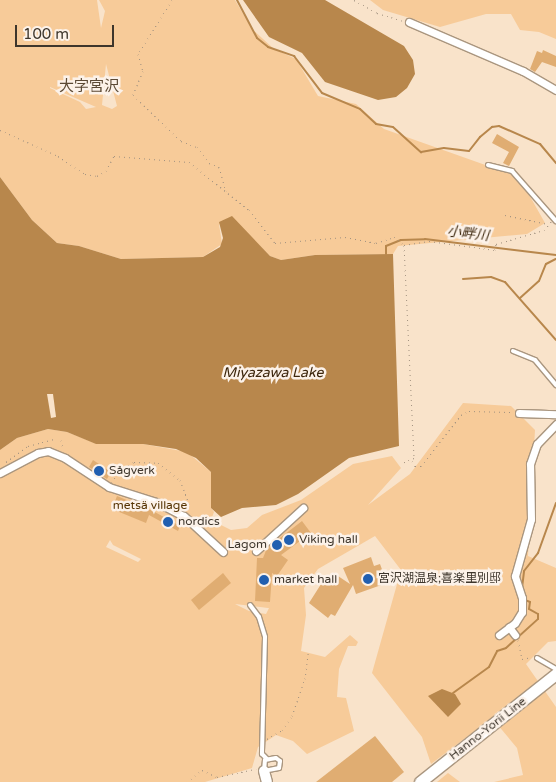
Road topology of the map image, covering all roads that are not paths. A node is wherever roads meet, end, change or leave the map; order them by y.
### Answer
1 (409, 22) road end
2 (556, 90) edge
3 (488, 165) dead end
4 (555, 220) edge
5 (512, 351) dead end
6 (556, 385) edge
7 (519, 413) road end
8 (556, 414) edge
9 (556, 424) edge
10 (0, 473) edge
11 (303, 508) dead end
12 (256, 551) dead end
13 (222, 552) dead end
14 (250, 605) dead end
15 (509, 627) junction
16 (499, 635) dead end
17 (515, 635) road end
18 (537, 658) road end
19 (556, 669) edge
20 (556, 674) edge
21 (267, 759) junction
22 (264, 769) junction
23 (267, 782) edge
24 (420, 782) edge

1 - 2 street
3 - 4 lane
5 - 6 lane
7 - 8 street
9 - 15 street
10 - 13 street
11 - 12 street
14 - 21 lane
15 - 16 street
15 - 17 street
18 - 19 lane
20 - 24 main road, Hanno-Yorii Line
21 - 22 lane
21 - 22 lane
22 - 23 street

